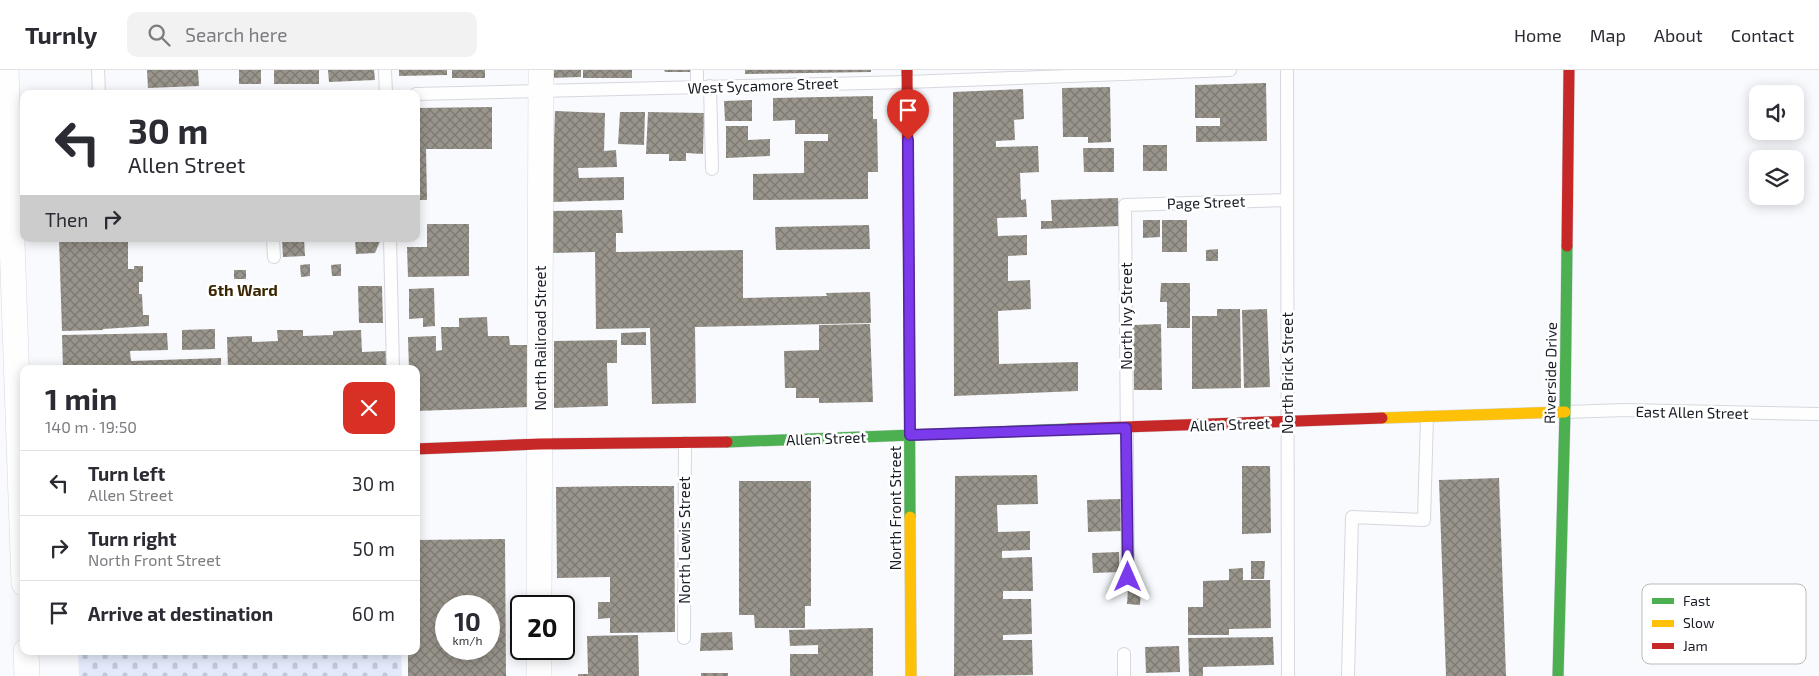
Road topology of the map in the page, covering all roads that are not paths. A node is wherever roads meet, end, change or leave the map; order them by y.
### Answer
1 (6, 70) edge
2 (98, 70) edge
3 (385, 70) edge
4 (697, 70) edge
5 (1230, 70) edge
6 (1286, 70) edge
7 (1569, 70) edge
8 (907, 76) edge
9 (541, 81) edge
10 (710, 86) junction
11 (697, 87) junction
12 (99, 90) edge
13 (386, 90) edge
14 (420, 94) edge
15 (16, 105) edge
16 (712, 169) dead end
17 (1287, 200) junction
18 (1125, 205) joint
19 (273, 242) edge
20 (390, 242) edge
21 (274, 257) dead end
22 (8, 337) edge
23 (393, 365) edge
24 (1565, 412) junction
25 (1819, 414) edge
26 (1427, 417) junction
27 (1288, 422) junction
28 (1126, 428) junction
29 (910, 435) junction
30 (685, 443) junction
31 (539, 444) junction
32 (420, 449) edge
33 (14, 463) edge
34 (20, 535) edge
35 (1128, 577) dead end
36 (539, 595) edge
37 (684, 638) dead end
38 (1124, 654) dead end
39 (26, 655) edge
40 (539, 660) edge
41 (27, 676) edge
42 (539, 676) edge
43 (911, 676) edge
44 (1124, 676) edge
45 (1288, 676) edge
46 (1348, 676) edge
47 (1558, 676) edge

1 - 15 street
2 - 12 lane
3 - 13 lane
4 - 11 lane
5 - 8 lane, West Sycamore Street
6 - 17 lane, North Brick Street
7 - 24 street, Riverside Drive
8 - 10 lane, West Sycamore Street
8 - 29 street, North Front Street
9 - 11 lane, West Sycamore Street
9 - 14 lane, West Sycamore Street
9 - 31 street, North Railroad Street
10 - 11 lane, West Sycamore Street
10 - 16 lane
15 - 22 street
17 - 18 lane, Page Street
17 - 27 lane, North Brick Street
18 - 28 lane, North Ivy Street
19 - 21 lane
20 - 23 lane
22 - 33 street
24 - 25 lane, East Allen Street
24 - 26 street, Allen Street
24 - 47 street, Riverside Drive
26 - 27 street, Allen Street
26 - 46 lane
27 - 28 street, Allen Street
27 - 45 lane, North Brick Street
28 - 29 street, Allen Street
28 - 35 lane, North Ivy Street
29 - 30 street, Allen Street
29 - 43 street, North Front Street
30 - 31 street, Allen Street
30 - 37 lane, North Lewis Street
31 - 32 street, Allen Street
31 - 36 street, North Railroad Street
33 - 34 street
38 - 44 lane
39 - 41 street
40 - 42 street

